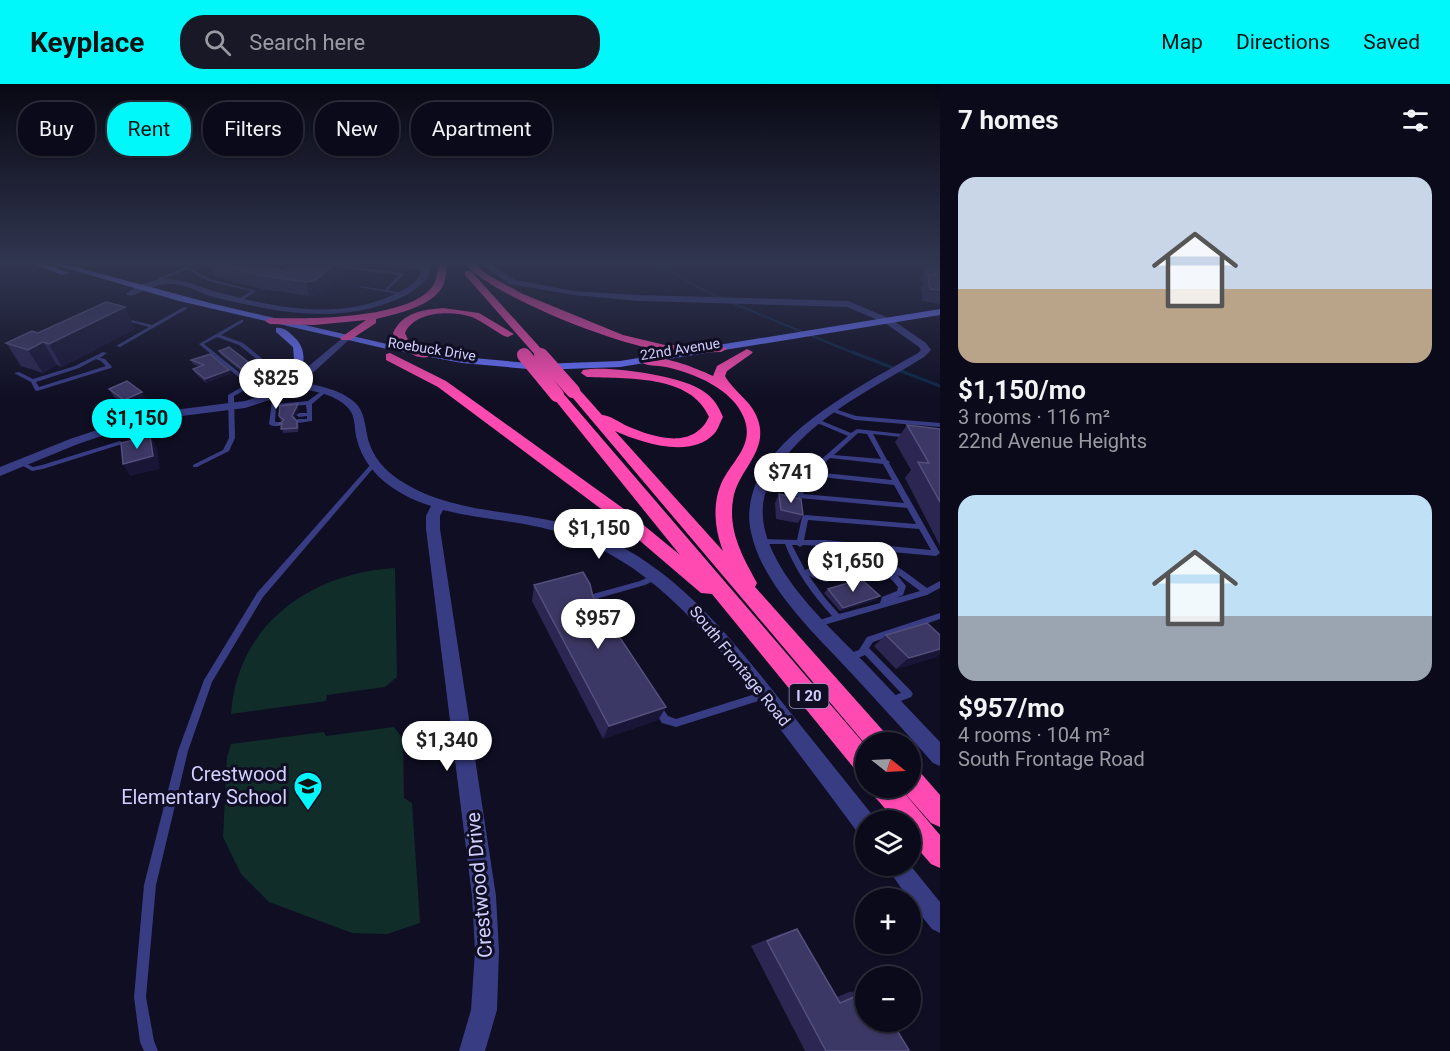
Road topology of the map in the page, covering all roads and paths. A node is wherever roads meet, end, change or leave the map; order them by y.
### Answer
1 (184, 309) edge
2 (191, 309) edge
3 (222, 309) edge
4 (282, 309) edge
5 (355, 309) edge
6 (395, 309) edge
7 (487, 309) edge
8 (500, 309) edge
9 (551, 309) edge
10 (860, 309) edge
11 (940, 312) edge
12 (381, 315) junction
13 (125, 319) edge
14 (241, 321) junction
15 (270, 321) junction
16 (888, 321) junction
17 (151, 326) junction
18 (279, 330) junction
19 (508, 334) junction
20 (217, 335) junction
21 (343, 341) junction
22 (118, 346) dead end
23 (721, 349) junction
24 (747, 352) junction
25 (105, 353) dead end
26 (424, 355) junction
27 (390, 357) junction
28 (96, 358) junction
29 (646, 361) junction
30 (672, 364) junction
31 (508, 370) junction
32 (17, 373) dead end
33 (587, 373) junction
34 (33, 381) junction
35 (292, 383) junction
36 (250, 384) junction
37 (724, 386) junction
38 (323, 392) junction
39 (275, 401) junction
40 (235, 404) junction
41 (309, 404) junction
42 (590, 409) junction
43 (832, 410) junction
44 (299, 418) dead end
45 (855, 418) junction
46 (280, 420) edge
47 (817, 421) junction
48 (940, 425) edge
49 (869, 432) junction
50 (855, 434) junction
51 (916, 436) edge
52 (120, 442) edge
53 (783, 454) junction
54 (829, 456) junction
55 (887, 462) junction
56 (21, 463) junction
57 (374, 464) junction
58 (818, 465) junction
59 (195, 466) dead end
60 (0, 472) edge
61 (768, 474) junction
62 (810, 474) junction
63 (897, 483) junction
64 (804, 487) junction
65 (799, 496) junction
66 (438, 505) junction
67 (909, 506) junction
68 (805, 517) junction
69 (921, 527) junction
70 (761, 541) junction
71 (788, 543) junction
72 (800, 544) junction
73 (860, 546) junction
74 (867, 556) junction
75 (938, 557) edge
76 (805, 574) junction
77 (658, 575) junction
78 (940, 584) edge
79 (927, 592) junction
80 (883, 604) junction
81 (940, 616) edge
82 (837, 617) junction
83 (599, 618) edge
84 (762, 623) junction
85 (817, 624) junction
86 (865, 649) junction
87 (848, 658) junction
88 (765, 694) junction
89 (653, 702) edge
90 (889, 702) junction
91 (868, 732) edge
92 (855, 750) edge
93 (940, 756) edge
94 (921, 792) edge
95 (892, 798) edge
96 (855, 811) edge
97 (940, 814) edge
98 (940, 855) edge
99 (905, 876) edge
100 (940, 921) edge
101 (152, 1051) edge
102 (472, 1051) edge

1 - 17 lane
2 - 14 main road, Roebuck Drive
3 - 15 main road, Roebuck Drive
4 - 5 street
6 - 12 highway
7 - 19 highway, I 20
8 - 42 highway, I 20, bridge
9 - 23 highway
10 - 16 street
11 - 16 main road, 22nd Avenue
12 - 15 highway
12 - 21 highway
13 - 17 lane
14 - 18 main road, Roebuck Drive
14 - 20 lane
15 - 21 main road, Roebuck Drive
16 - 23 main road, 22nd Avenue
16 - 24 main road, 22nd Avenue
16 - 43 street
17 - 22 lane
18 - 21 main road, Roebuck Drive
18 - 35 main road
19 - 26 highway
19 - 84 highway, I 20, bridge
20 - 36 lane
20 - 36 lane
21 - 26 main road, Roebuck Drive
21 - 27 main road, Roebuck Drive
21 - 35 street
23 - 29 main road, 22nd Avenue
24 - 30 main road, 22nd Avenue
24 - 37 highway
25 - 28 lane
26 - 31 main road, Roebuck Drive
27 - 31 main road, Roebuck Drive
27 - 84 highway
28 - 34 lane
28 - 34 lane
29 - 30 highway
29 - 31 main road, 22nd Avenue
30 - 33 main road, 22nd Avenue
30 - 37 highway
31 - 33 main road, 22nd Avenue
32 - 34 lane
33 - 42 highway
35 - 38 street, South Frontage Road
35 - 39 street
35 - 40 street
36 - 40 lane
37 - 84 highway
38 - 41 lane
38 - 57 street, South Frontage Road
39 - 40 street
39 - 41 lane
39 - 46 lane
40 - 56 street
40 - 59 lane
41 - 44 lane
42 - 84 highway, I 20
43 - 45 lane
43 - 47 street
45 - 48 lane
45 - 50 lane
47 - 50 lane
47 - 53 street
49 - 50 lane
49 - 51 lane
49 - 55 lane
50 - 54 lane
52 - 56 lane
53 - 58 lane
53 - 61 street
54 - 55 lane
54 - 58 lane
55 - 63 lane
56 - 60 street
57 - 66 street, South Frontage Road
57 - 101 lane
58 - 62 lane
61 - 64 lane
61 - 70 street
62 - 63 lane
62 - 64 lane
63 - 67 lane
64 - 65 lane
65 - 67 lane
65 - 68 lane
66 - 77 street, South Frontage Road
66 - 102 street, Crestwood Drive
67 - 69 lane
68 - 69 lane
68 - 72 lane
69 - 75 lane
70 - 71 lane
70 - 85 street
71 - 72 lane
71 - 76 lane
72 - 73 lane
73 - 74 lane
73 - 75 lane
74 - 76 lane
74 - 79 lane
76 - 80 lane
76 - 82 lane
77 - 83 lane
77 - 88 street, South Frontage Road
78 - 79 lane
79 - 80 lane
80 - 82 lane
81 - 86 lane
82 - 85 lane
84 - 91 highway, I 20
84 - 92 highway, I 20
85 - 87 street
86 - 87 lane
86 - 90 lane
87 - 90 street
88 - 89 lane
88 - 96 street, South Frontage Road
90 - 93 street
94 - 97 highway
95 - 98 highway
99 - 100 street

